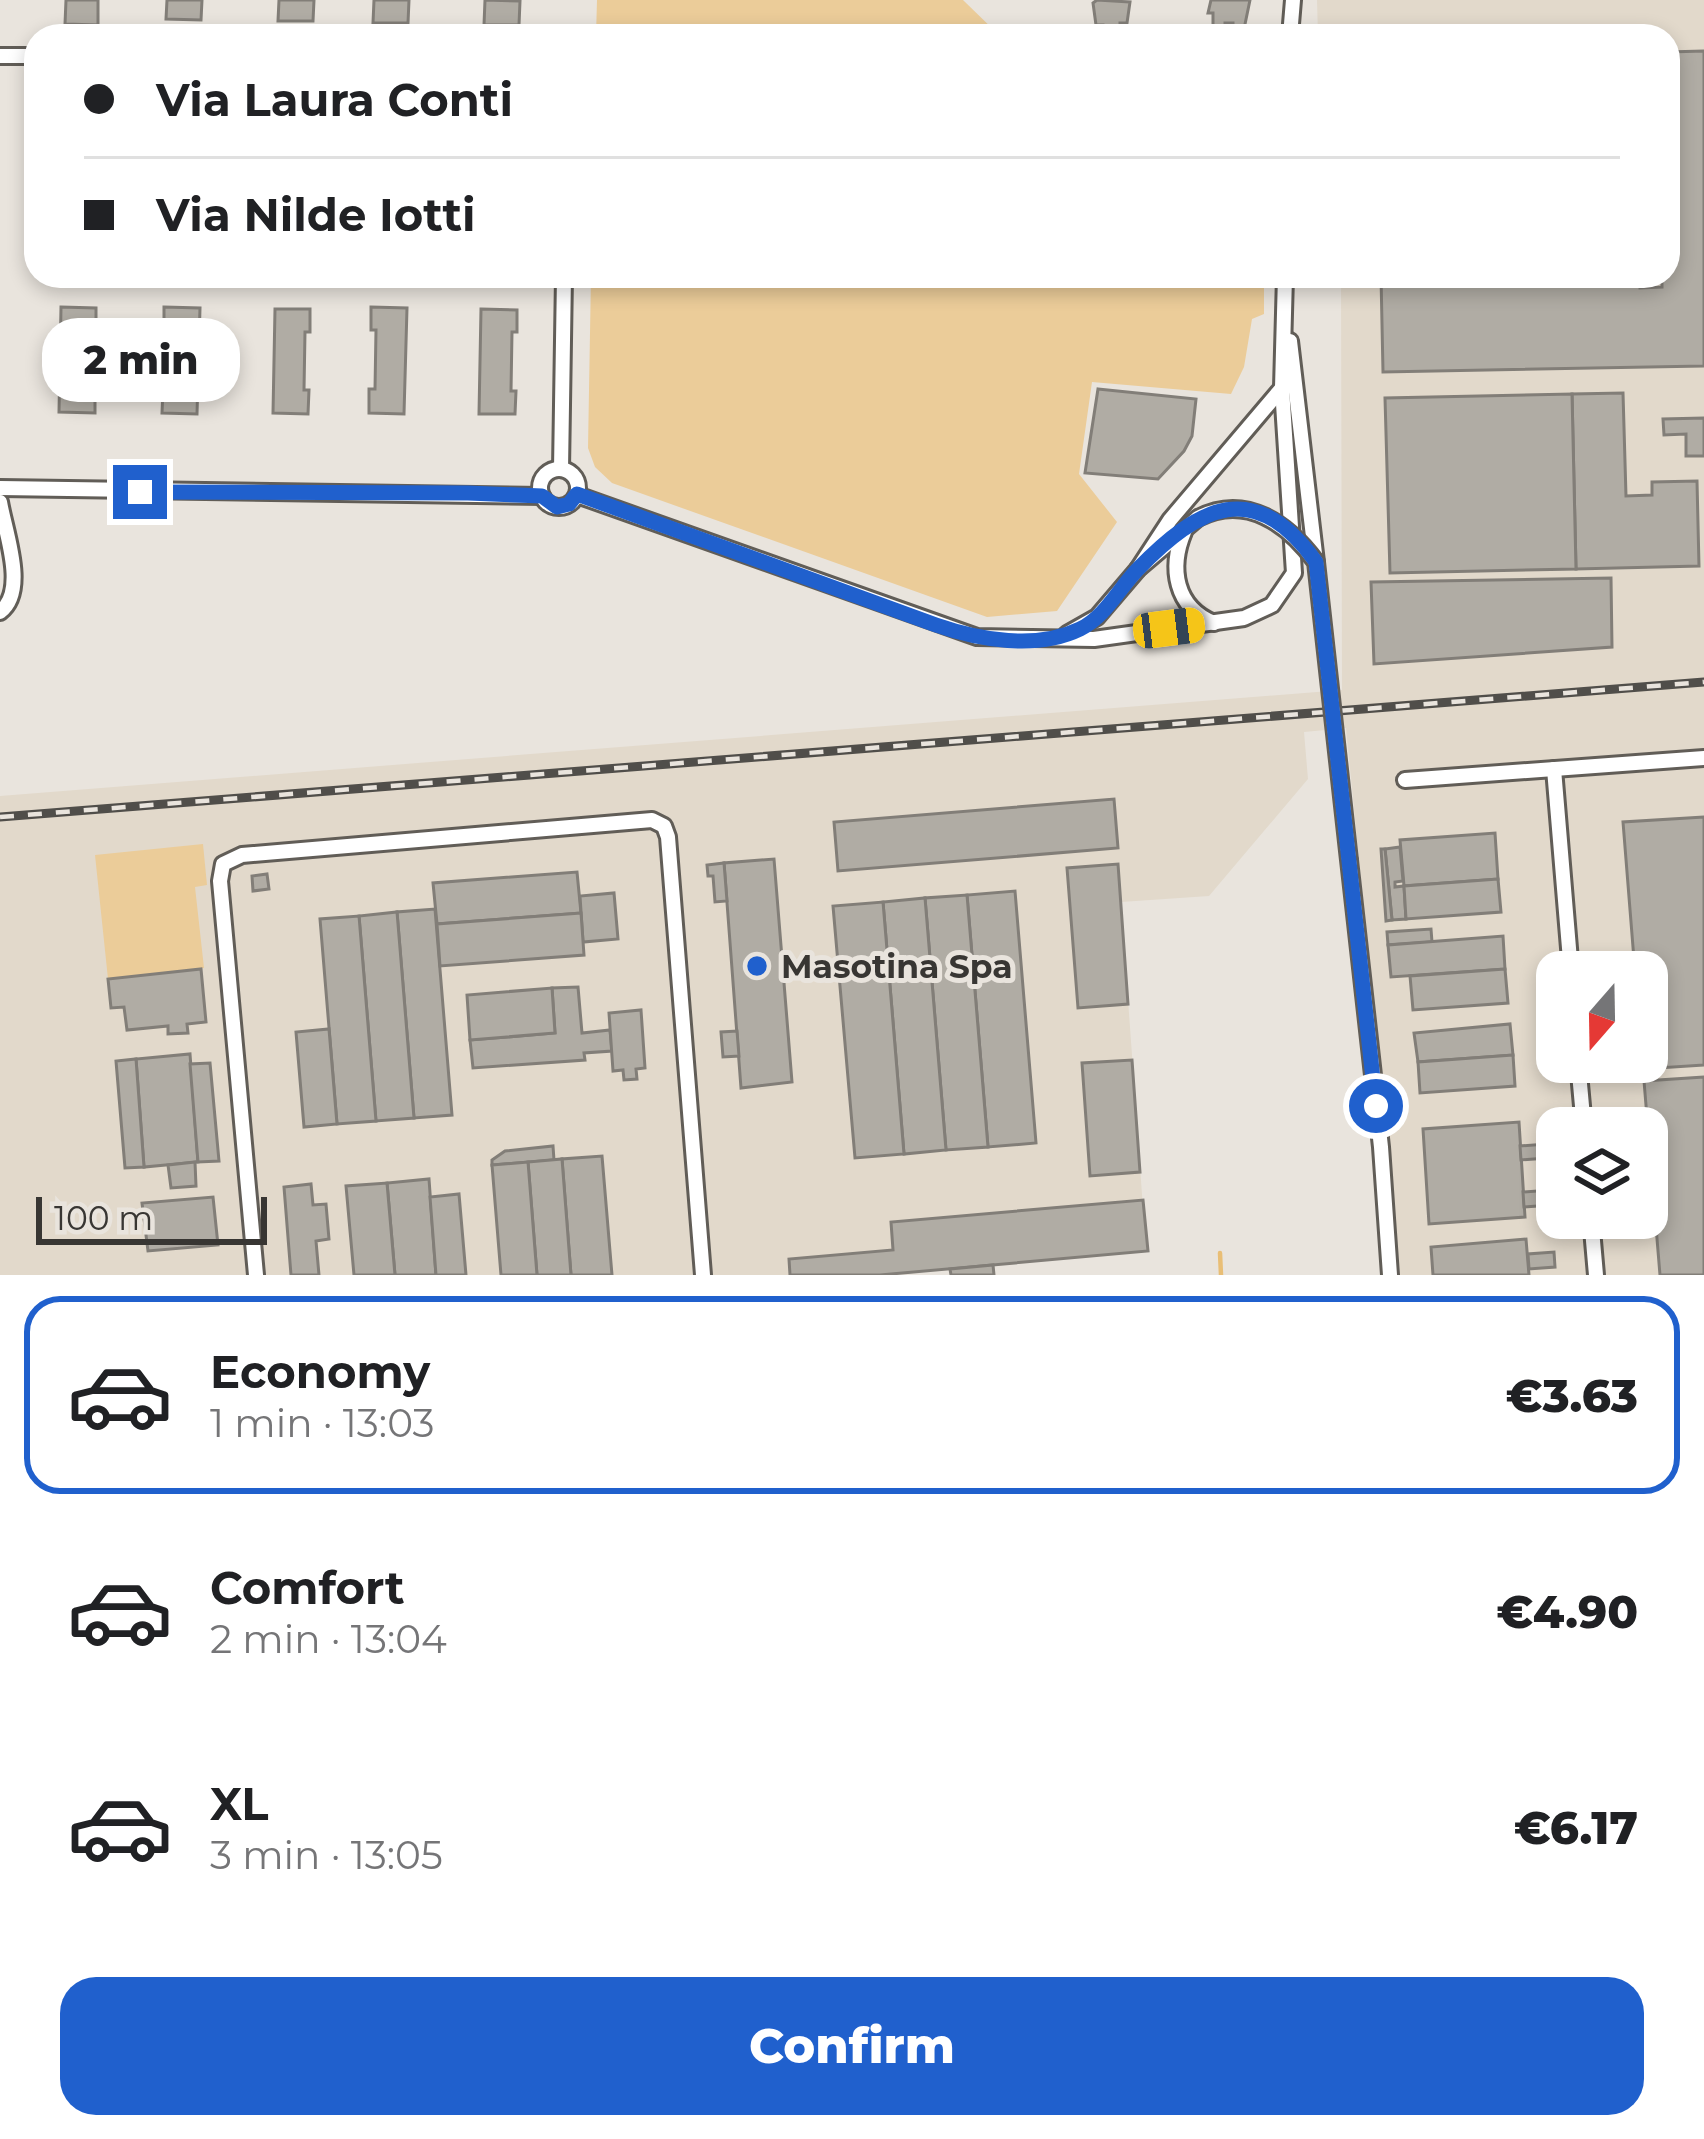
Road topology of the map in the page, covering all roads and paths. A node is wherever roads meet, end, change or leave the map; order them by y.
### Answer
1 (563, 288) edge
2 (1285, 288) edge
3 (1285, 318) junction
4 (1282, 388) junction
5 (561, 469) junction
6 (0, 488) edge
7 (577, 494) junction
8 (542, 496) junction
9 (0, 502) edge
10 (1193, 522) junction
11 (1316, 562) junction
12 (1138, 569) junction
13 (0, 612) edge
14 (1214, 623) junction
15 (1057, 637) junction
16 (1704, 758) edge
17 (1554, 769) junction
18 (1406, 780) dead end
19 (1569, 951) edge
20 (1593, 1239) edge
21 (256, 1275) edge
22 (704, 1275) edge
23 (1390, 1275) edge
24 (1596, 1275) edge

1 - 5 street
2 - 3 street
3 - 4 street
3 - 11 street
4 - 12 street
4 - 14 street
5 - 7 street
5 - 8 street
6 - 8 street
7 - 8 street
7 - 15 street
9 - 13 street
10 - 11 street, bridge
10 - 12 street
10 - 14 street
11 - 23 street, bridge
12 - 15 street
14 - 15 street
16 - 17 street
17 - 18 street
17 - 19 street
20 - 24 street
21 - 22 street

